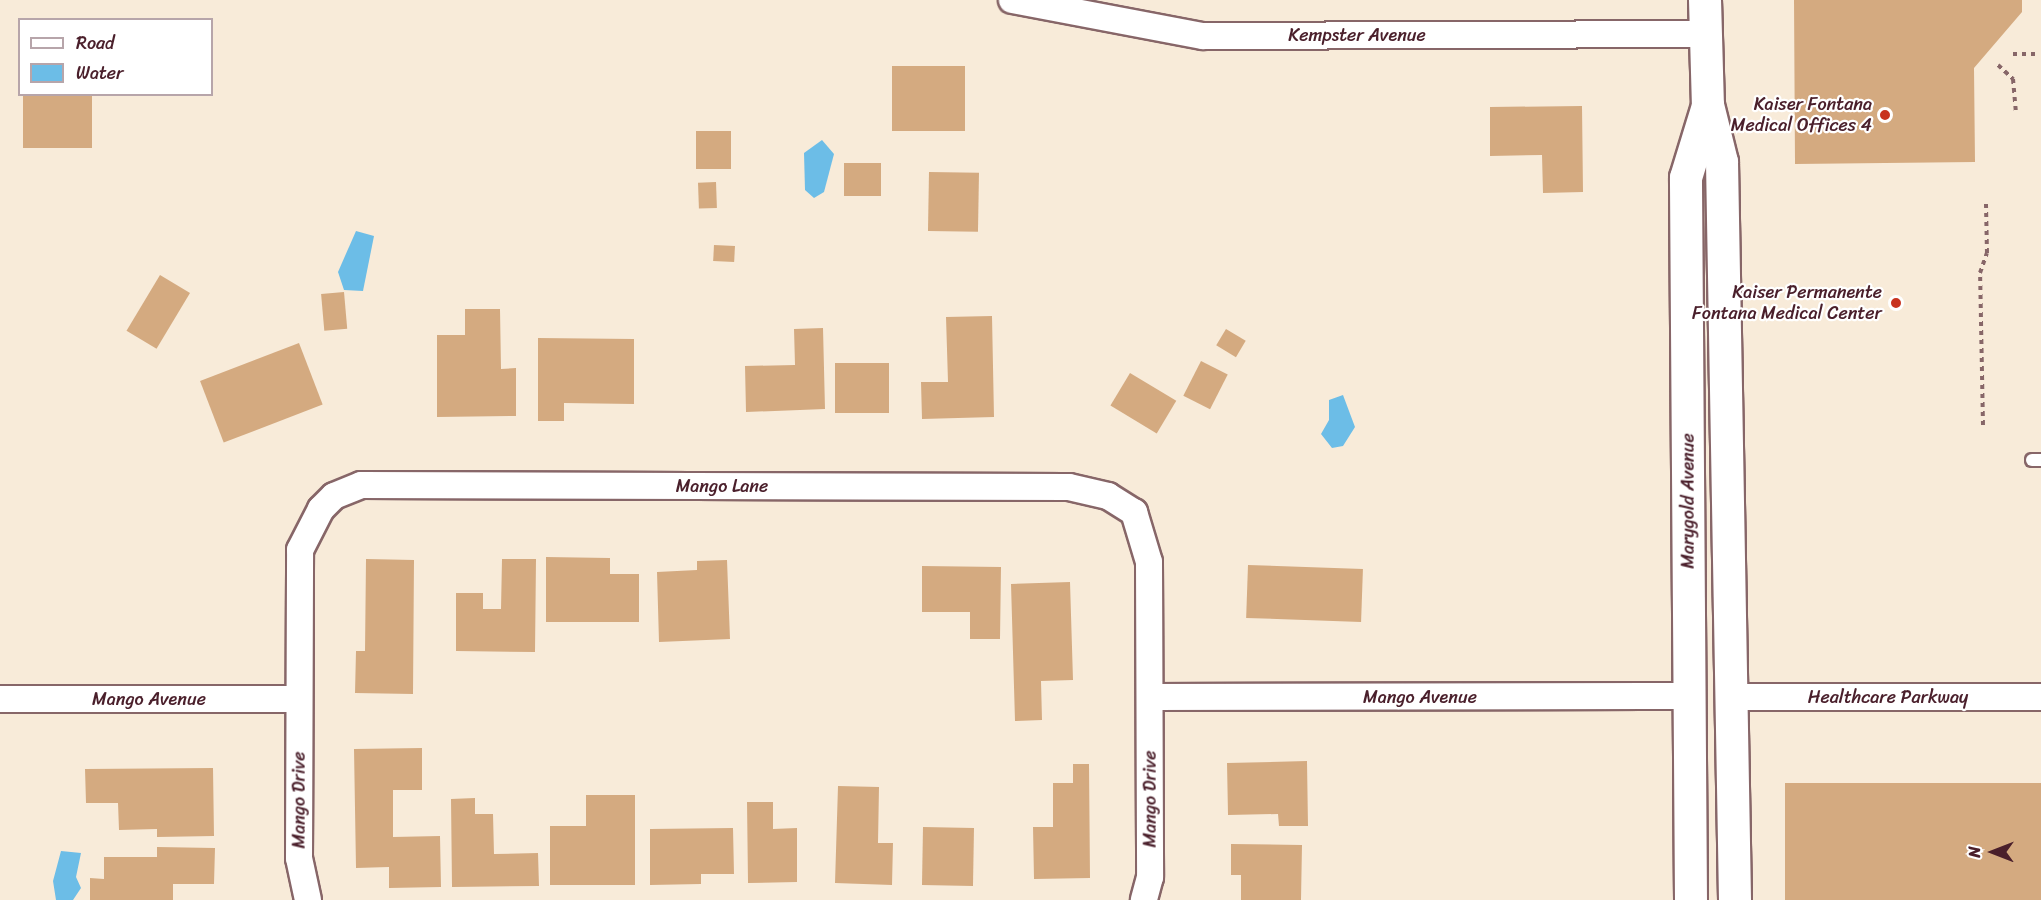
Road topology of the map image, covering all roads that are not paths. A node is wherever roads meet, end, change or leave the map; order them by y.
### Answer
1 (1012, 0) edge
2 (1705, 0) edge
3 (1705, 34) junction
4 (1708, 105) junction
5 (1686, 251) junction
6 (1689, 696) junction
7 (1150, 697) junction
8 (1735, 697) junction
9 (2041, 697) edge
10 (0, 699) edge
11 (298, 699) junction
12 (309, 900) edge
13 (1144, 900) edge
14 (1691, 900) edge
15 (1709, 900) edge
16 (1735, 900) edge

1 - 3 street, Kempster Avenue
2 - 3 street, Marygold Avenue
3 - 4 street, Marygold Avenue
4 - 5 street, Marygold Avenue
4 - 8 street, Marygold Avenue
5 - 6 street, Marygold Avenue
5 - 8 street
6 - 7 street, Mango Avenue
6 - 14 street, Marygold Avenue
7 - 11 street, Mango Lane
7 - 13 street, Mango Drive
8 - 9 street, Healthcare Parkway
8 - 15 street
8 - 16 street, Marygold Avenue
10 - 11 street, Mango Avenue
11 - 12 street, Mango Drive

